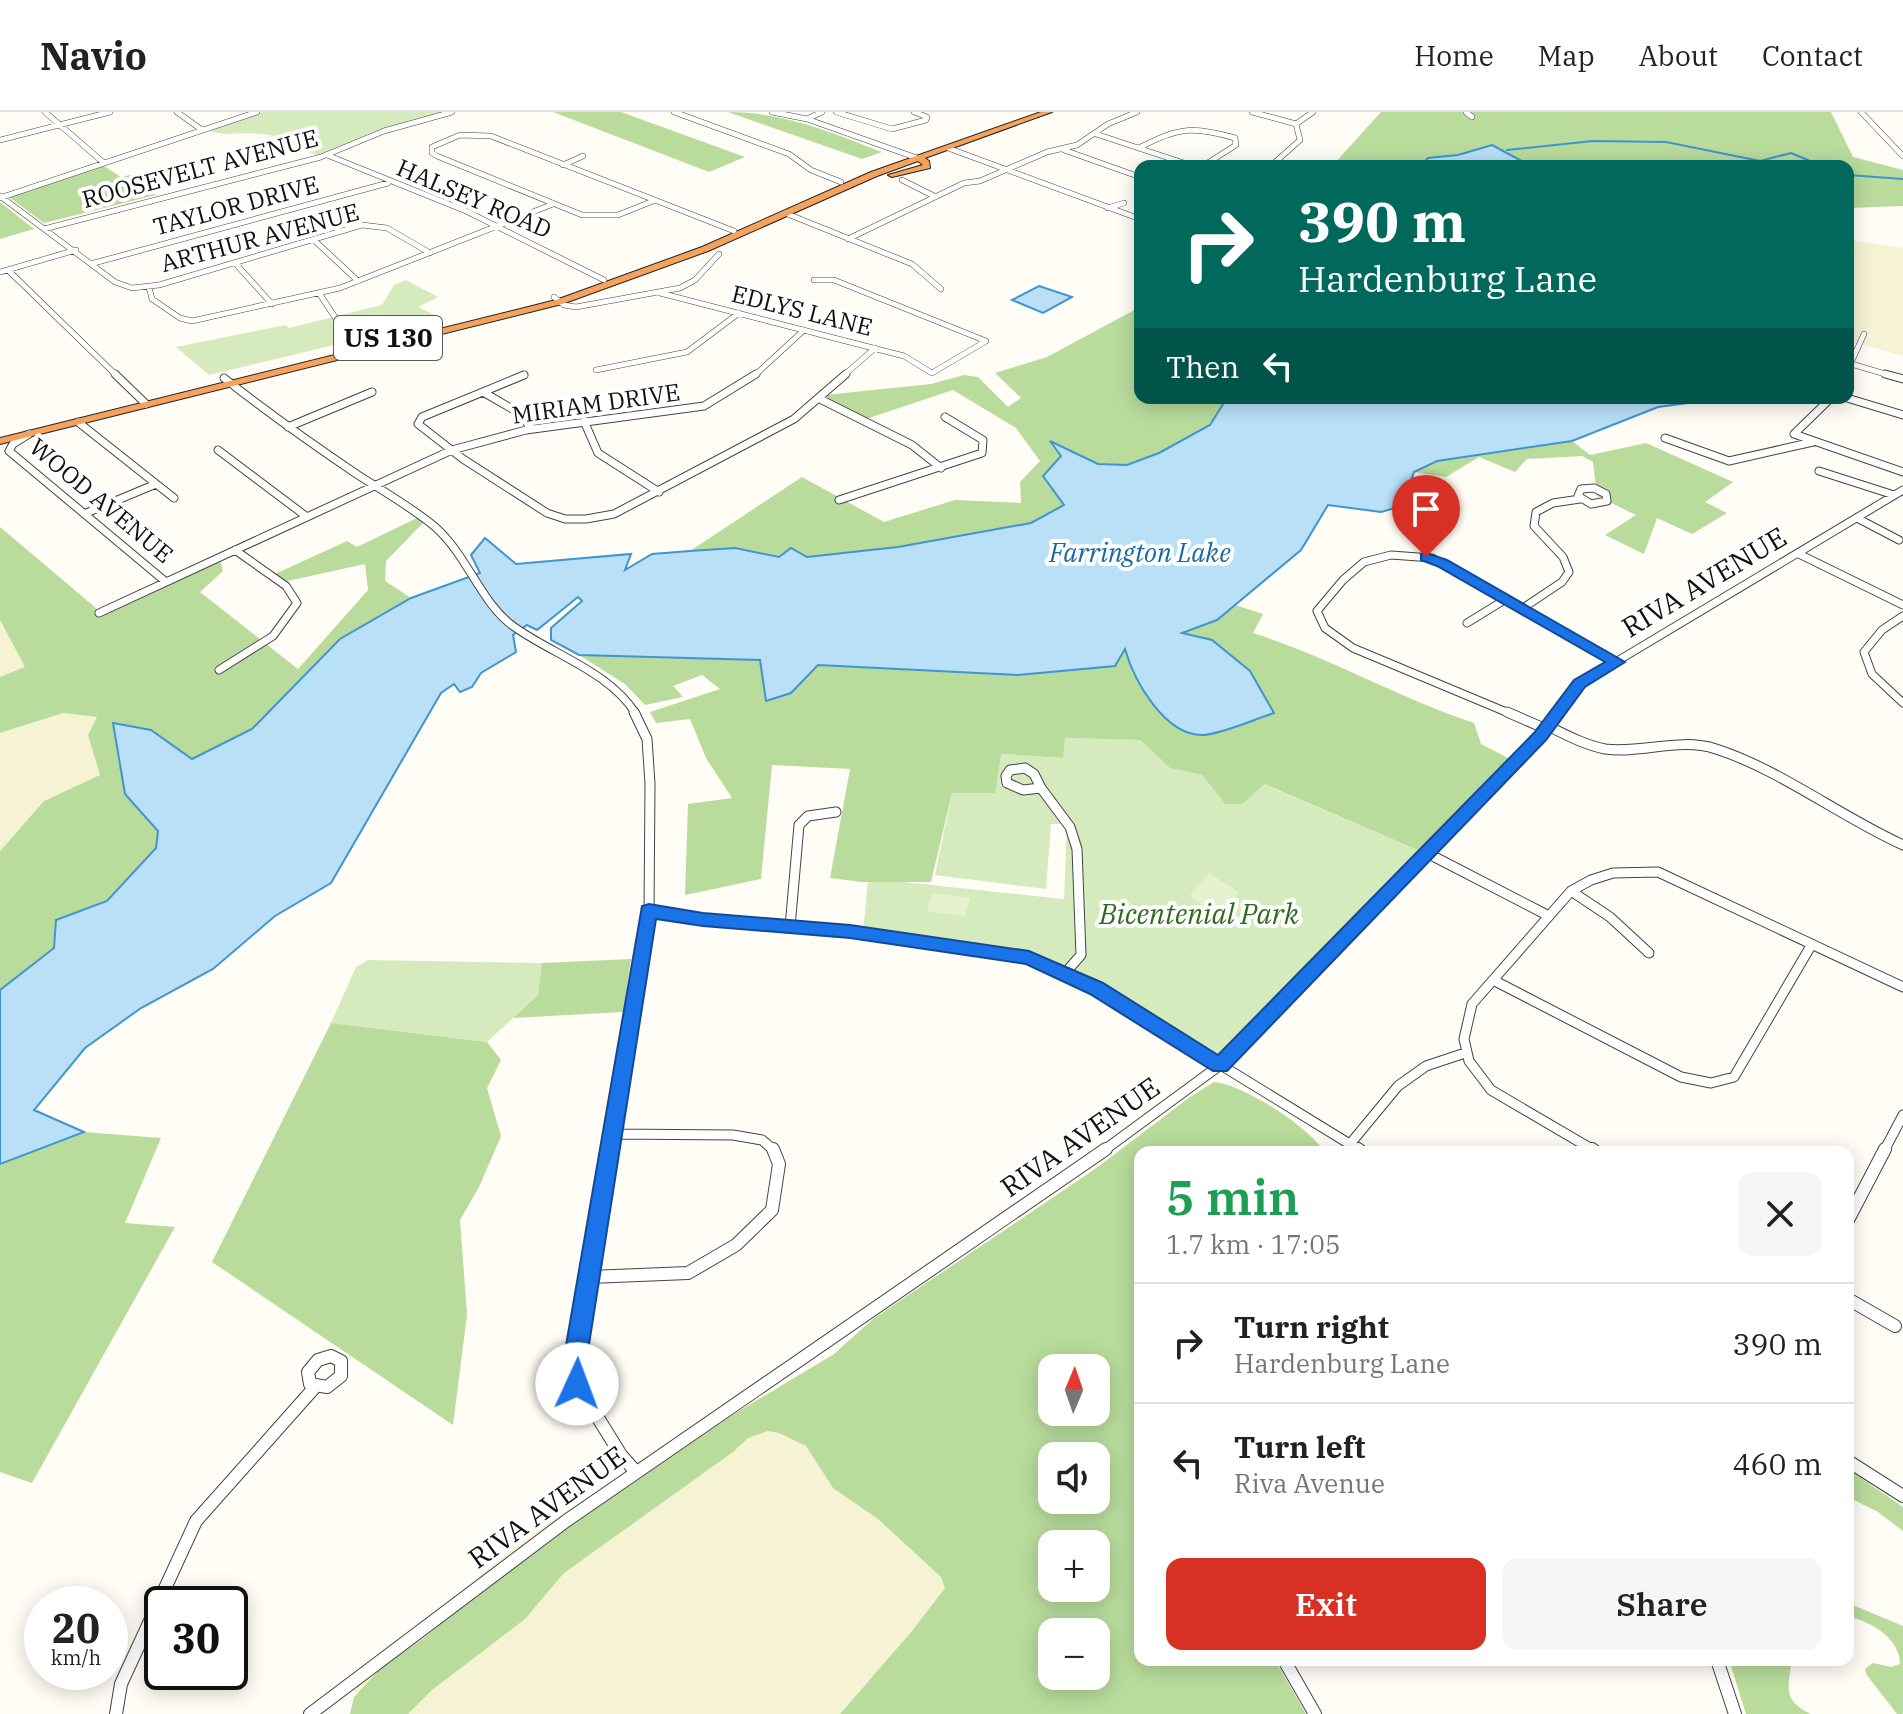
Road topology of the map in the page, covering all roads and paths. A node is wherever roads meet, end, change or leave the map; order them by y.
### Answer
1 (45, 112) edge
2 (110, 112) edge
3 (177, 112) edge
4 (257, 112) edge
5 (452, 112) edge
6 (674, 112) edge
7 (772, 112) edge
8 (822, 112) edge
9 (836, 112) edge
10 (914, 112) edge
11 (1028, 112) edge
12 (1048, 112) edge
13 (1137, 112) edge
14 (1252, 112) edge
15 (1313, 112) edge
16 (1466, 112) edge
17 (1861, 112) edge
18 (1472, 117) dead end
19 (807, 119) junction
20 (1296, 124) junction
21 (60, 125) junction
22 (202, 130) junction
23 (1096, 134) junction
24 (0, 140) edge
25 (1139, 148) junction
26 (944, 149) junction
27 (1063, 150) junction
28 (327, 155) junction
29 (907, 155) junction
30 (583, 156) dead end
31 (1903, 156) edge
32 (917, 158) junction
33 (1175, 160) edge
34 (1212, 160) edge
35 (1278, 160) edge
36 (104, 163) junction
37 (563, 165) junction
38 (1005, 170) junction
39 (1134, 175) edge
40 (902, 180) dead end
41 (841, 182) junction
42 (388, 183) junction
43 (1068, 183) dead end
44 (1055, 190) junction
45 (934, 196) junction
46 (1, 197) edge
47 (653, 201) junction
48 (1124, 203) dead end
49 (553, 204) junction
50 (1108, 208) junction
51 (782, 212) junction
52 (1134, 217) edge
53 (496, 228) junction
54 (44, 229) junction
55 (735, 233) junction
56 (848, 239) junction
57 (314, 240) junction
58 (705, 249) junction
59 (76, 250) junction
60 (430, 253) junction
61 (719, 254) junction
62 (94, 263) junction
63 (235, 263) junction
64 (8, 270) junction
65 (0, 272) edge
66 (604, 280) junction
67 (814, 280) dead end
68 (358, 281) junction
69 (149, 287) junction
70 (941, 289) dead end
71 (319, 293) junction
72 (660, 293) junction
73 (555, 299) junction
74 (272, 304) junction
75 (576, 307) junction
76 (520, 312) junction
77 (739, 313) junction
78 (804, 330) junction
79 (1864, 334) dead end
80 (354, 346) junction
81 (875, 348) junction
82 (1854, 355) edge
83 (1854, 366) edge
84 (596, 370) dead end
85 (524, 375) dead end
86 (1903, 379) edge
87 (227, 381) junction
88 (372, 392) dead end
89 (483, 392) junction
90 (820, 399) junction
91 (1854, 400) edge
92 (143, 401) junction
93 (1827, 404) edge
94 (1903, 415) edge
95 (945, 417) dead end
96 (584, 421) junction
97 (78, 422) junction
98 (288, 427) junction
99 (531, 429) junction
100 (0, 433) edge
101 (29, 434) junction
102 (1665, 438) dead end
103 (0, 441) edge
104 (1816, 442) junction
105 (5, 449) edge
106 (218, 450) dead end
107 (454, 450) junction
108 (941, 468) junction
109 (1819, 471) dead end
110 (1903, 472) edge
111 (156, 484) junction
112 (377, 486) junction
113 (659, 492) junction
114 (1900, 492) edge
115 (174, 498) dead end
116 (1580, 499) dead end
117 (839, 500) dead end
118 (84, 514) junction
119 (307, 517) junction
120 (1857, 518) junction
121 (1899, 540) dead end
122 (235, 550) junction
123 (1799, 554) junction
124 (166, 582) junction
125 (1506, 599) junction
126 (1903, 605) edge
127 (1523, 608) junction
128 (99, 613) dead end
129 (1903, 616) edge
130 (1467, 623) dead end
131 (1617, 662) junction
132 (219, 670) dead end
133 (1903, 703) edge
134 (1547, 727) junction
135 (1041, 788) dead end
136 (836, 812) dead end
137 (1903, 845) edge
138 (1427, 853) junction
139 (1571, 891) junction
140 (649, 911) junction
141 (1549, 916) junction
142 (790, 927) junction
143 (1812, 944) junction
144 (1649, 953) dead end
145 (1066, 972) junction
146 (1493, 980) junction
147 (1903, 987) edge
148 (1465, 1053) junction
149 (1220, 1066) junction
150 (1903, 1115) edge
151 (613, 1134) junction
152 (1350, 1144) junction
153 (1353, 1146) edge
154 (1586, 1146) edge
155 (1854, 1209) edge
156 (590, 1277) junction
157 (1854, 1302) edge
158 (1895, 1326) dead end
159 (315, 1387) dead end
160 (1854, 1465) edge
161 (636, 1472) junction
162 (1903, 1496) edge
163 (1287, 1666) edge
164 (1719, 1666) edge
165 (116, 1714) edge
166 (310, 1714) edge
167 (1315, 1714) edge
168 (1735, 1714) edge

1 - 21 street
2 - 21 street
3 - 22 street
4 - 22 street
5 - 28 street, ROOSEVELT AVENUE
6 - 41 street
7 - 19 street
8 - 19 street
9 - 10 street
11 - 29 highway, US 130
12 - 26 highway, US 130
13 - 23 street
14 - 20 street
15 - 20 street
16 - 18 street
17 - 31 street
19 - 29 street
20 - 35 street
21 - 24 street
21 - 36 street
22 - 36 street
23 - 25 street
23 - 27 street
25 - 33 street
25 - 34 street
26 - 32 highway, US 130
26 - 38 street
27 - 38 street
27 - 39 street
28 - 42 street, HALSEY ROAD
28 - 54 street, ROOSEVELT AVENUE
29 - 32 street
29 - 41 highway, US 130
30 - 37 street
32 - 51 highway, US 130
36 - 46 street
37 - 47 street
37 - 49 street
38 - 44 street
38 - 45 street
40 - 45 street
41 - 51 highway, US 130
42 - 53 street, HALSEY ROAD
42 - 62 street, TAYLOR DRIVE
43 - 44 street
44 - 50 street
45 - 56 street
46 - 54 street
47 - 49 street
47 - 55 street
48 - 50 street
49 - 53 street
50 - 52 street
51 - 55 highway, US 130
51 - 56 street
53 - 60 street
53 - 66 street, HALSEY ROAD
54 - 59 street
55 - 58 highway, US 130
55 - 61 highway
55 - 66 highway, US 130
56 - 70 street
57 - 60 street, ARTHUR AVENUE
57 - 63 street, ARTHUR AVENUE
57 - 68 street
58 - 61 highway
58 - 73 highway, US 130
59 - 62 street
59 - 64 street
60 - 68 street
61 - 72 street
62 - 69 street
63 - 69 street, ARTHUR AVENUE
63 - 74 street
64 - 65 street
64 - 92 street
66 - 73 highway, US 130
67 - 81 street, EDLYS LANE
68 - 71 street
69 - 74 street
71 - 74 street
71 - 80 street
72 - 75 street
72 - 77 street, EDLYS LANE
73 - 75 street
73 - 76 highway, US 130
73 - 80 highway, US 130
75 - 76 highway
76 - 87 highway, US 130
77 - 78 street, EDLYS LANE
77 - 84 street
78 - 81 street, EDLYS LANE
78 - 96 street, MIRIAM DRIVE
79 - 82 street
80 - 87 highway, US 130
81 - 90 street
83 - 86 street
85 - 89 street
87 - 92 highway, US 130
87 - 98 street
88 - 98 street
89 - 99 street
89 - 107 street
90 - 108 street
90 - 113 street
91 - 94 street
92 - 97 highway, US 130
92 - 100 highway, US 130
93 - 104 street
95 - 108 street
96 - 99 street, MIRIAM DRIVE
96 - 113 street
97 - 101 highway, US 130
97 - 111 street
98 - 112 street
99 - 107 street, MIRIAM DRIVE
101 - 103 highway, US 130
101 - 105 street, WOOD AVENUE
102 - 104 street
104 - 110 street
105 - 118 street, WOOD AVENUE
106 - 119 street
107 - 112 street, MIRIAM DRIVE
107 - 113 street
108 - 117 street
109 - 114 street
111 - 115 street
111 - 118 street
112 - 119 street, MIRIAM DRIVE
112 - 140 street
114 - 120 street, RIVA AVENUE
116 - 127 street
118 - 124 street, WOOD AVENUE
119 - 122 street, MIRIAM DRIVE
120 - 121 street
120 - 123 street, RIVA AVENUE
122 - 124 street, MIRIAM DRIVE
122 - 132 street
123 - 126 street
123 - 131 street, RIVA AVENUE
124 - 128 street, WOOD AVENUE
125 - 127 street
125 - 130 street
125 - 134 street
127 - 131 street
129 - 133 street
131 - 134 street, RIVA AVENUE
134 - 137 street
134 - 138 street, RIVA AVENUE
135 - 145 street
136 - 142 street
138 - 141 street
138 - 149 street, RIVA AVENUE
139 - 141 street
139 - 143 street
139 - 144 street
140 - 142 street
140 - 151 street
141 - 146 street
142 - 145 street
143 - 146 street
143 - 147 street
145 - 149 street
146 - 148 street
148 - 152 street
148 - 154 street
149 - 152 street
149 - 161 street, RIVA AVENUE
150 - 155 street
151 - 156 street
151 - 156 street
152 - 153 street
156 - 161 street
157 - 158 street
159 - 165 street
160 - 162 street
161 - 166 street, RIVA AVENUE
163 - 167 street
164 - 168 street

